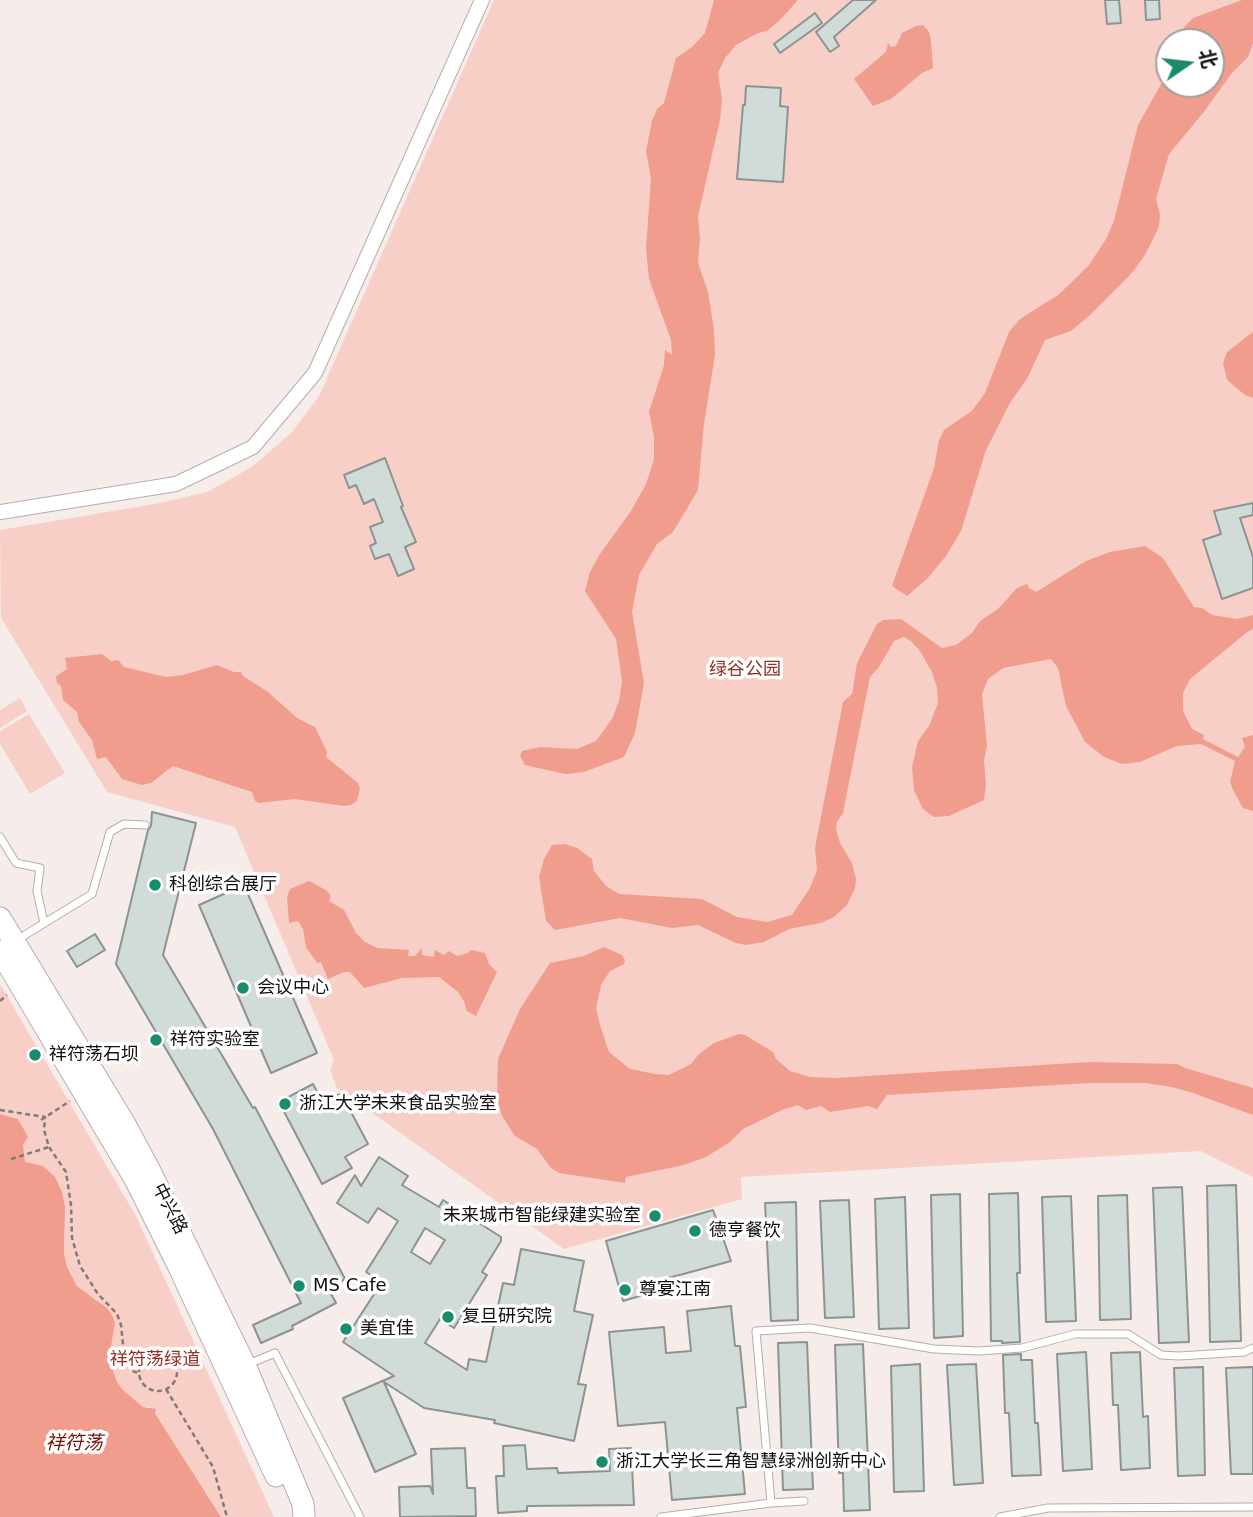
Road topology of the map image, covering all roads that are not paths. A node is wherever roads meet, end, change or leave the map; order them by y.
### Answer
1 (481, 0) edge
2 (0, 512) edge
3 (145, 825) dead end
4 (0, 837) edge
5 (0, 918) edge
6 (44, 923) junction
7 (5, 947) edge
8 (1253, 1348) edge
9 (245, 1365) junction
10 (804, 1501) dead end
11 (771, 1503) junction
12 (1253, 1507) edge
13 (293, 1517) edge
14 (303, 1517) edge
15 (360, 1517) edge
16 (661, 1517) edge
17 (1000, 1517) edge

1 - 2 street
3 - 6 lane
4 - 6 lane
5 - 7 main road, 中兴路
6 - 7 lane
7 - 9 main road, 中兴路
7 - 13 main road, 中兴路
8 - 11 lane
9 - 14 main road, 中兴路
9 - 15 lane
10 - 11 lane
11 - 16 lane
12 - 17 lane

